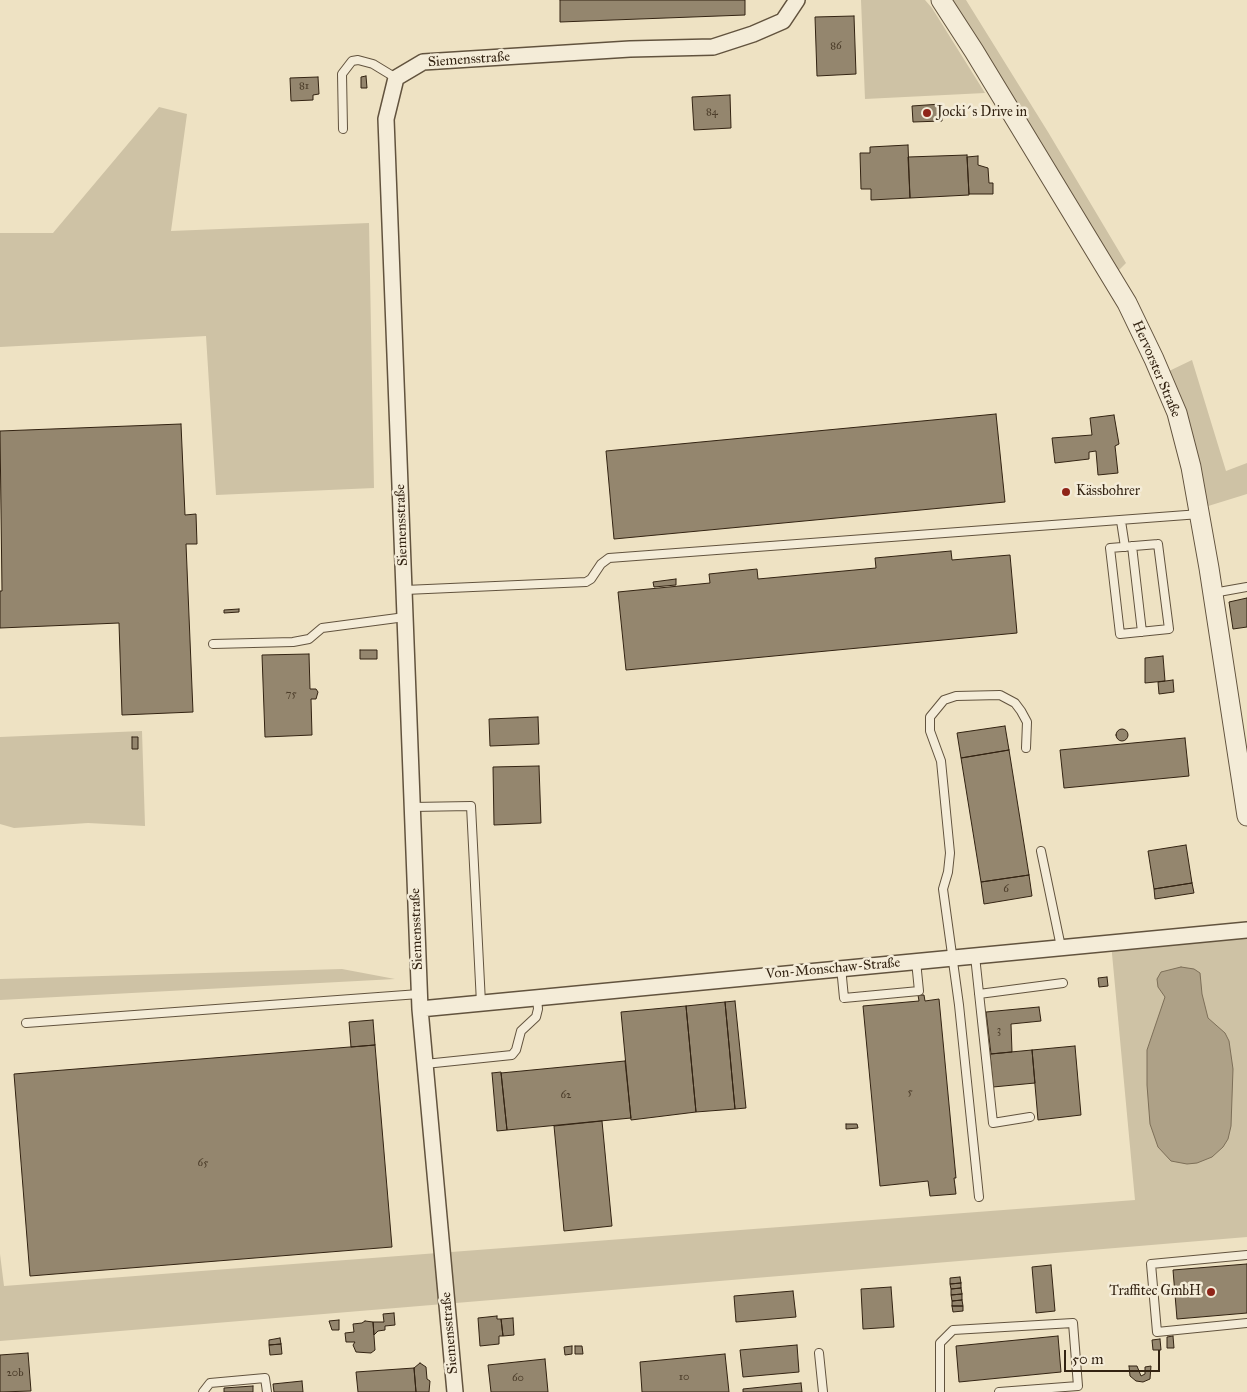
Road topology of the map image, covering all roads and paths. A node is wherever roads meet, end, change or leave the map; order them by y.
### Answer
1 (797, 0) edge
2 (941, 0) edge
3 (396, 78) junction
4 (343, 129) dead end
5 (1200, 514) junction
6 (1122, 521) junction
7 (1128, 547) junction
8 (1247, 587) edge
9 (405, 590) junction
10 (1213, 593) junction
11 (405, 617) junction
12 (1142, 632) junction
13 (212, 644) dead end
14 (1026, 748) dead end
15 (412, 807) junction
16 (1247, 816) edge
17 (1041, 851) dead end
18 (1247, 930) edge
19 (1061, 948) junction
20 (975, 956) junction
21 (952, 958) junction
22 (916, 961) junction
23 (841, 968) junction
24 (1063, 983) dead end
25 (979, 994) junction
26 (537, 998) junction
27 (420, 1001) junction
28 (481, 1003) junction
29 (26, 1023) dead end
30 (425, 1064) junction
31 (1030, 1117) dead end
32 (979, 1197) dead end
33 (1247, 1255) edge
34 (1247, 1323) edge
35 (819, 1354) dead end
36 (204, 1392) edge
37 (267, 1392) edge
38 (455, 1392) edge
39 (823, 1392) edge
40 (940, 1392) edge
41 (999, 1392) edge

1 - 3 street, Siemensstraße
2 - 5 street, Hervorster Straße
3 - 4 lane
3 - 9 street, Siemensstraße
5 - 6 lane
5 - 10 street, Hervorster Straße
6 - 7 lane
6 - 9 lane
7 - 12 lane
7 - 12 lane
7 - 12 lane
8 - 10 lane
9 - 11 street, Siemensstraße
10 - 16 street, Hervorster Straße
11 - 13 lane
11 - 15 street, Siemensstraße
14 - 21 lane
15 - 27 street, Siemensstraße
15 - 28 lane
17 - 19 lane
18 - 19 street, Von-Monschaw-Straße
19 - 20 street, Von-Monschaw-Straße
20 - 21 street, Von-Monschaw-Straße
20 - 25 lane
21 - 22 street, Von-Monschaw-Straße
21 - 32 lane
22 - 23 street, Von-Monschaw-Straße
22 - 23 lane
23 - 26 street, Von-Monschaw-Straße
24 - 25 lane
25 - 31 lane
26 - 28 street, Von-Monschaw-Straße
26 - 30 lane
27 - 28 street, Von-Monschaw-Straße
27 - 29 lane
27 - 30 street, Siemensstraße
30 - 38 street, Siemensstraße
33 - 34 lane
35 - 39 lane
36 - 37 lane
40 - 41 lane

